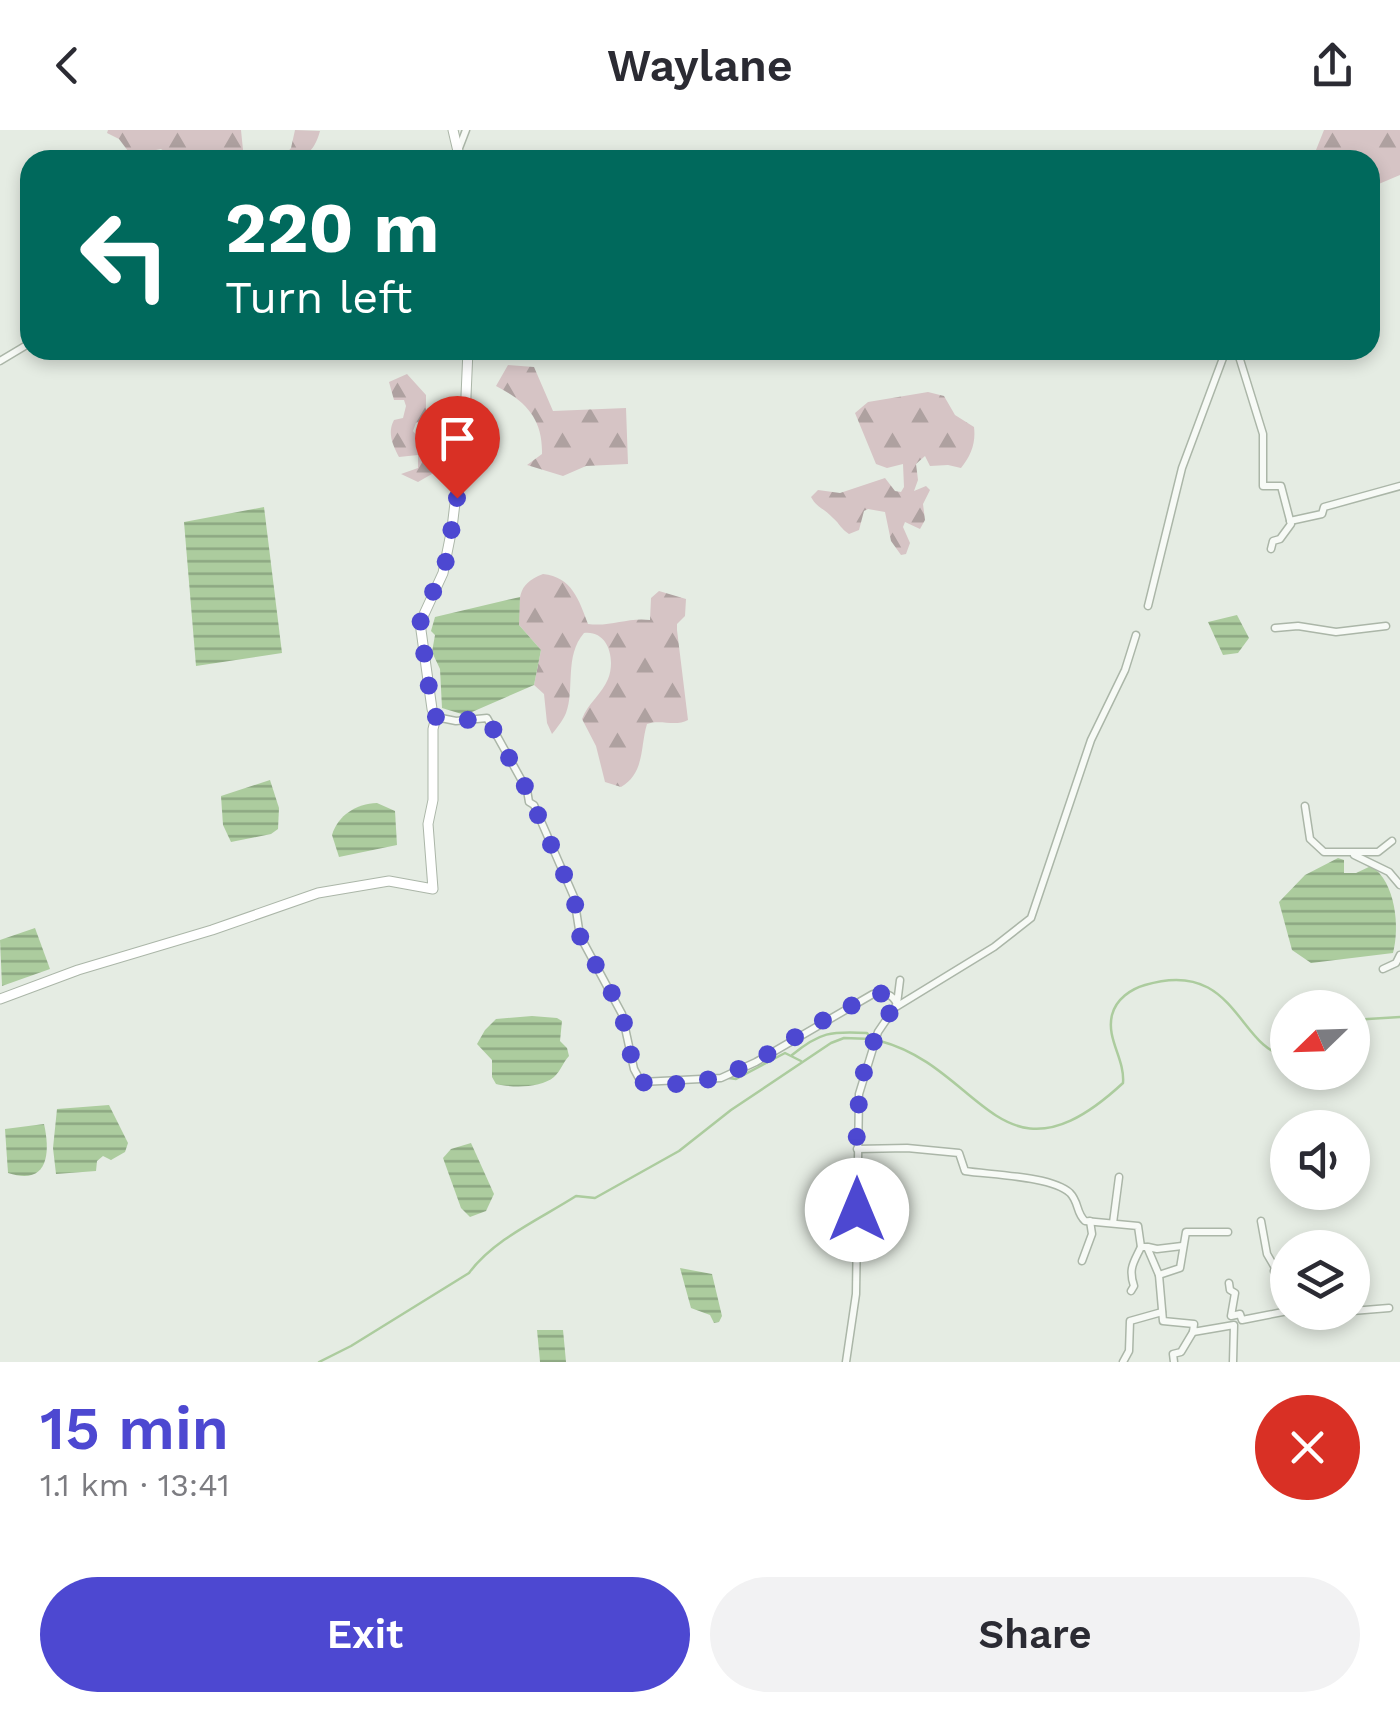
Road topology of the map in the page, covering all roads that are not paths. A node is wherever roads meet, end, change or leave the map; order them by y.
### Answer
1 (468, 360) edge
2 (1222, 360) edge
3 (1241, 360) edge
4 (1400, 486) edge
5 (1290, 521) junction
6 (1271, 549) dead end
7 (1148, 606) dead end
8 (1386, 626) dead end
9 (1275, 628) dead end
10 (1136, 635) dead end
11 (436, 717) junction
12 (1305, 806) dead end
13 (1392, 842) dead end
14 (1348, 853) junction
15 (1400, 885) edge
16 (1400, 956) edge
17 (1383, 969) dead end
18 (900, 980) dead end
19 (0, 999) edge
20 (896, 1006) junction
21 (857, 1150) junction
22 (1119, 1177) dead end
23 (1090, 1222) junction
24 (1261, 1222) dead end
25 (1113, 1223) junction
26 (1228, 1232) dead end
27 (1182, 1246) junction
28 (1144, 1247) junction
29 (1082, 1261) dead end
30 (1270, 1263) edge
31 (1159, 1275) junction
32 (1229, 1284) dead end
33 (1130, 1291) dead end
34 (1389, 1308) dead end
35 (1370, 1310) edge
36 (1162, 1312) junction
37 (1270, 1315) edge
38 (1238, 1322) junction
39 (1193, 1332) junction
40 (846, 1362) edge
41 (1123, 1362) edge
42 (1174, 1362) edge
43 (1232, 1362) edge

1 - 11 street
2 - 7 street
3 - 5 street
4 - 5 street
5 - 6 street
8 - 9 street
10 - 20 street
11 - 19 street
11 - 20 street
12 - 14 street
13 - 14 street
14 - 15 street
16 - 17 street
18 - 20 street
20 - 21 street
21 - 23 street
21 - 40 street
22 - 25 street
23 - 25 street
23 - 29 street
24 - 30 street
25 - 28 street
26 - 27 street
27 - 28 street
27 - 31 street
28 - 31 street
28 - 33 street
31 - 36 street
32 - 38 street
34 - 35 street
36 - 39 street
36 - 41 street
37 - 38 street
38 - 39 street
38 - 43 street
39 - 42 street

